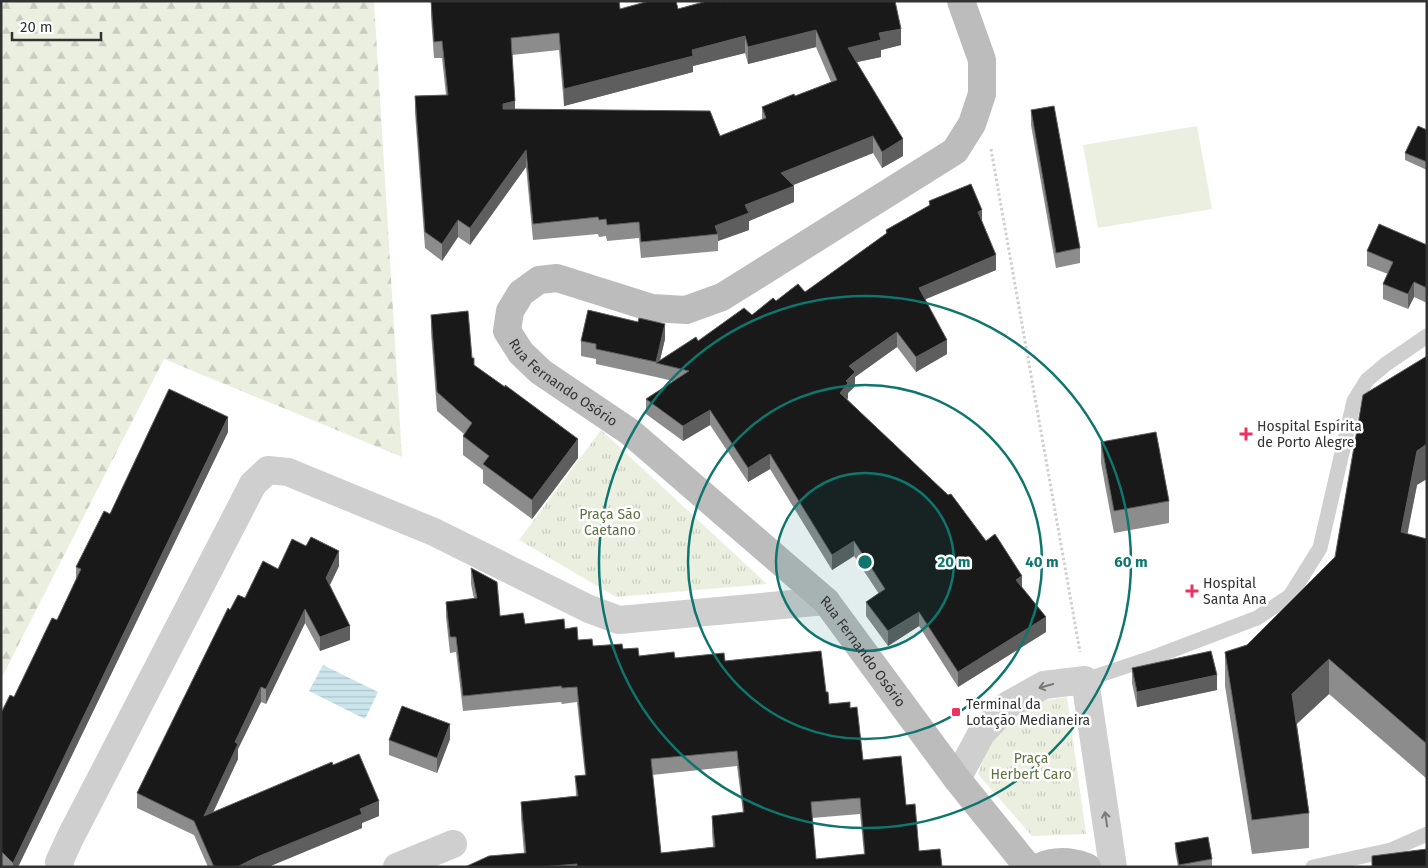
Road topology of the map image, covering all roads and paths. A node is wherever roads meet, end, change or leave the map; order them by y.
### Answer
1 (961, 1) edge
2 (990, 143) dead end
3 (1427, 336) edge
4 (826, 601) junction
5 (1085, 680) junction
6 (957, 779) junction
7 (1427, 834) edge
8 (453, 844) dead end
9 (60, 867) edge
10 (397, 867) edge
11 (1028, 867) edge
12 (1039, 867) edge
13 (1087, 867) edge
14 (1113, 867) edge
15 (1313, 867) edge

1 - 4 street, Rua Fernando Osório
2 - 5 path
3 - 5 lane
4 - 6 street, Rua Fernando Osório
4 - 9 street
5 -> 6 street
14 -> 5 street
6 - 11 street, Rua Fernando Osório
7 - 15 lane
8 - 10 street
12 - 13 street

